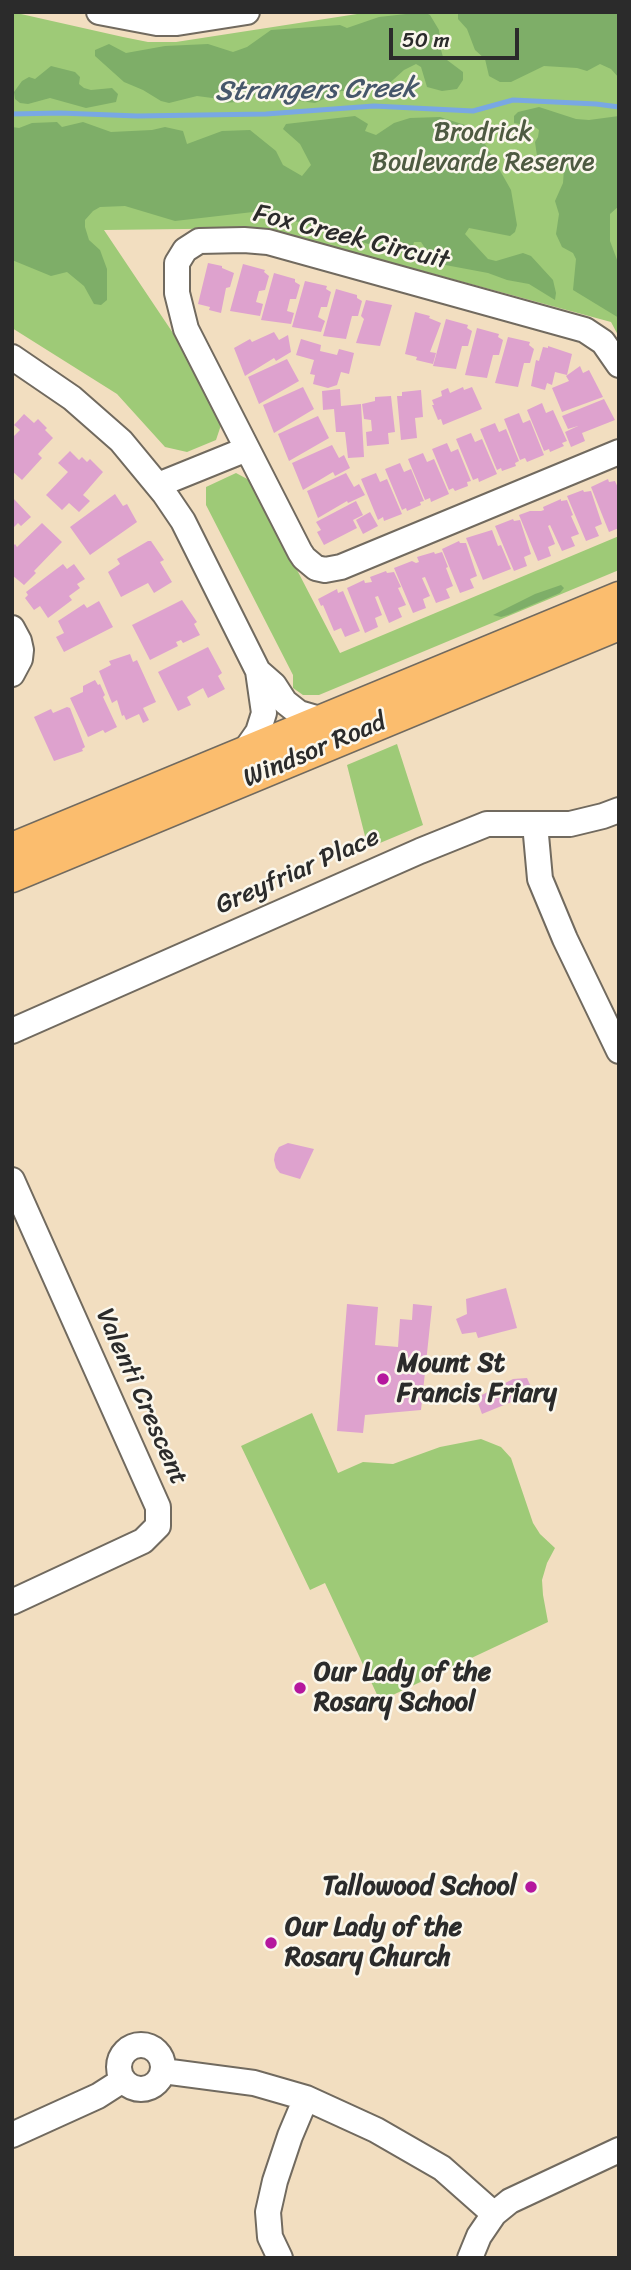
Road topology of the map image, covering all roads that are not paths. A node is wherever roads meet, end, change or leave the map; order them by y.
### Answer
1 (99, 12) edge
2 (247, 12) edge
3 (158, 18) edge
4 (14, 360) edge
5 (619, 365) edge
6 (247, 449) junction
7 (619, 452) edge
8 (158, 485) junction
9 (619, 597) edge
10 (619, 625) edge
11 (12, 628) edge
12 (258, 671) junction
13 (12, 674) edge
14 (326, 718) junction
15 (244, 752) junction
16 (619, 810) edge
17 (535, 824) junction
18 (12, 848) edge
19 (12, 877) edge
20 (12, 1031) edge
21 (619, 1051) edge
22 (12, 1181) edge
23 (12, 1602) edge
24 (163, 2071) junction
25 (122, 2080) junction
26 (306, 2098) junction
27 (12, 2135) edge
28 (619, 2150) edge
29 (494, 2214) junction
30 (280, 2258) edge
31 (470, 2258) edge

1 - 3 street
2 - 3 street
4 - 8 street
5 - 6 street, Fox Creek Circuit
6 - 7 street, Fox Creek Circuit
6 - 8 street
8 - 12 street
9 - 14 main road, Windsor Road
10 - 19 main road, Windsor Road
11 - 13 street
12 - 14 street
12 - 15 street
14 - 15 main road, Windsor Road
15 - 18 main road, Windsor Road
16 - 17 street, Greyfriar Place
17 - 20 street, Greyfriar Place
17 - 21 street
22 - 23 street, Valenti Crescent
24 - 25 street
24 - 25 street
24 - 26 street
25 - 27 street
26 - 29 street
26 - 30 street
28 - 29 street
29 - 31 street

